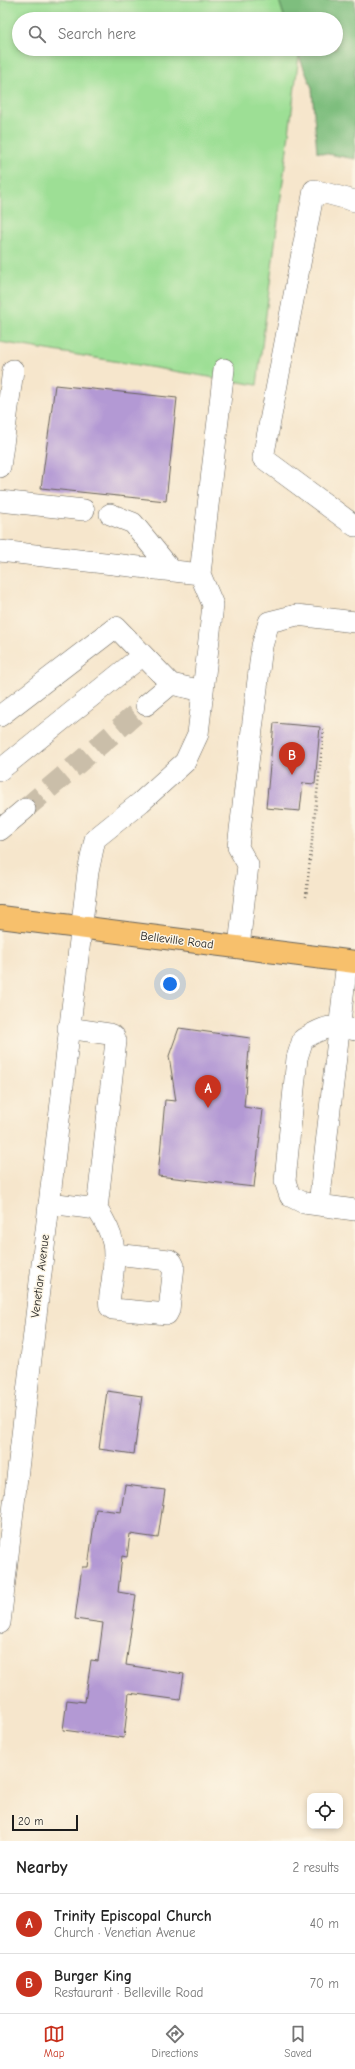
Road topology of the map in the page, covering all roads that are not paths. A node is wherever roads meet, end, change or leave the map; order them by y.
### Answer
1 (355, 201) edge
2 (224, 369) dead end
3 (13, 370) dead end
4 (0, 467) edge
5 (0, 501) edge
6 (84, 510) dead end
7 (110, 514) dead end
8 (355, 526) edge
9 (0, 551) edge
10 (172, 571) junction
11 (200, 574) junction
12 (355, 622) edge
13 (143, 655) junction
14 (171, 684) junction
15 (203, 690) junction
16 (146, 706) tunnel mouth
17 (0, 716) edge
18 (0, 770) edge
19 (25, 809) tunnel mouth
20 (0, 830) edge
21 (0, 917) edge
22 (80, 928) junction
23 (239, 947) junction
24 (351, 961) edge
25 (68, 1028) junction
26 (347, 1028) edge
27 (49, 1203) junction
28 (319, 1205) junction
29 (97, 1209) junction
30 (355, 1210) edge
31 (115, 1254) dead end
32 (0, 1623) edge

1 - 8 street
2 - 11 street
3 - 4 street
5 - 6 street
7 - 10 street
9 - 10 street
10 - 11 street
11 - 15 street, Venetian Avenue
12 - 23 street
13 - 14 street
13 - 17 street
13 - 18 street
14 - 15 street
14 - 16 street
15 - 22 street, Venetian Avenue
19 - 20 street
21 - 22 main road, Belleville Road
22 - 23 main road, Belleville Road
22 - 25 street, Venetian Avenue
23 - 24 main road, Belleville Road
24 - 26 street
25 - 27 street, Venetian Avenue
25 - 29 street
26 - 28 street
26 - 28 street
27 - 29 street
27 - 32 street, Venetian Avenue
28 - 30 street
29 - 31 street

